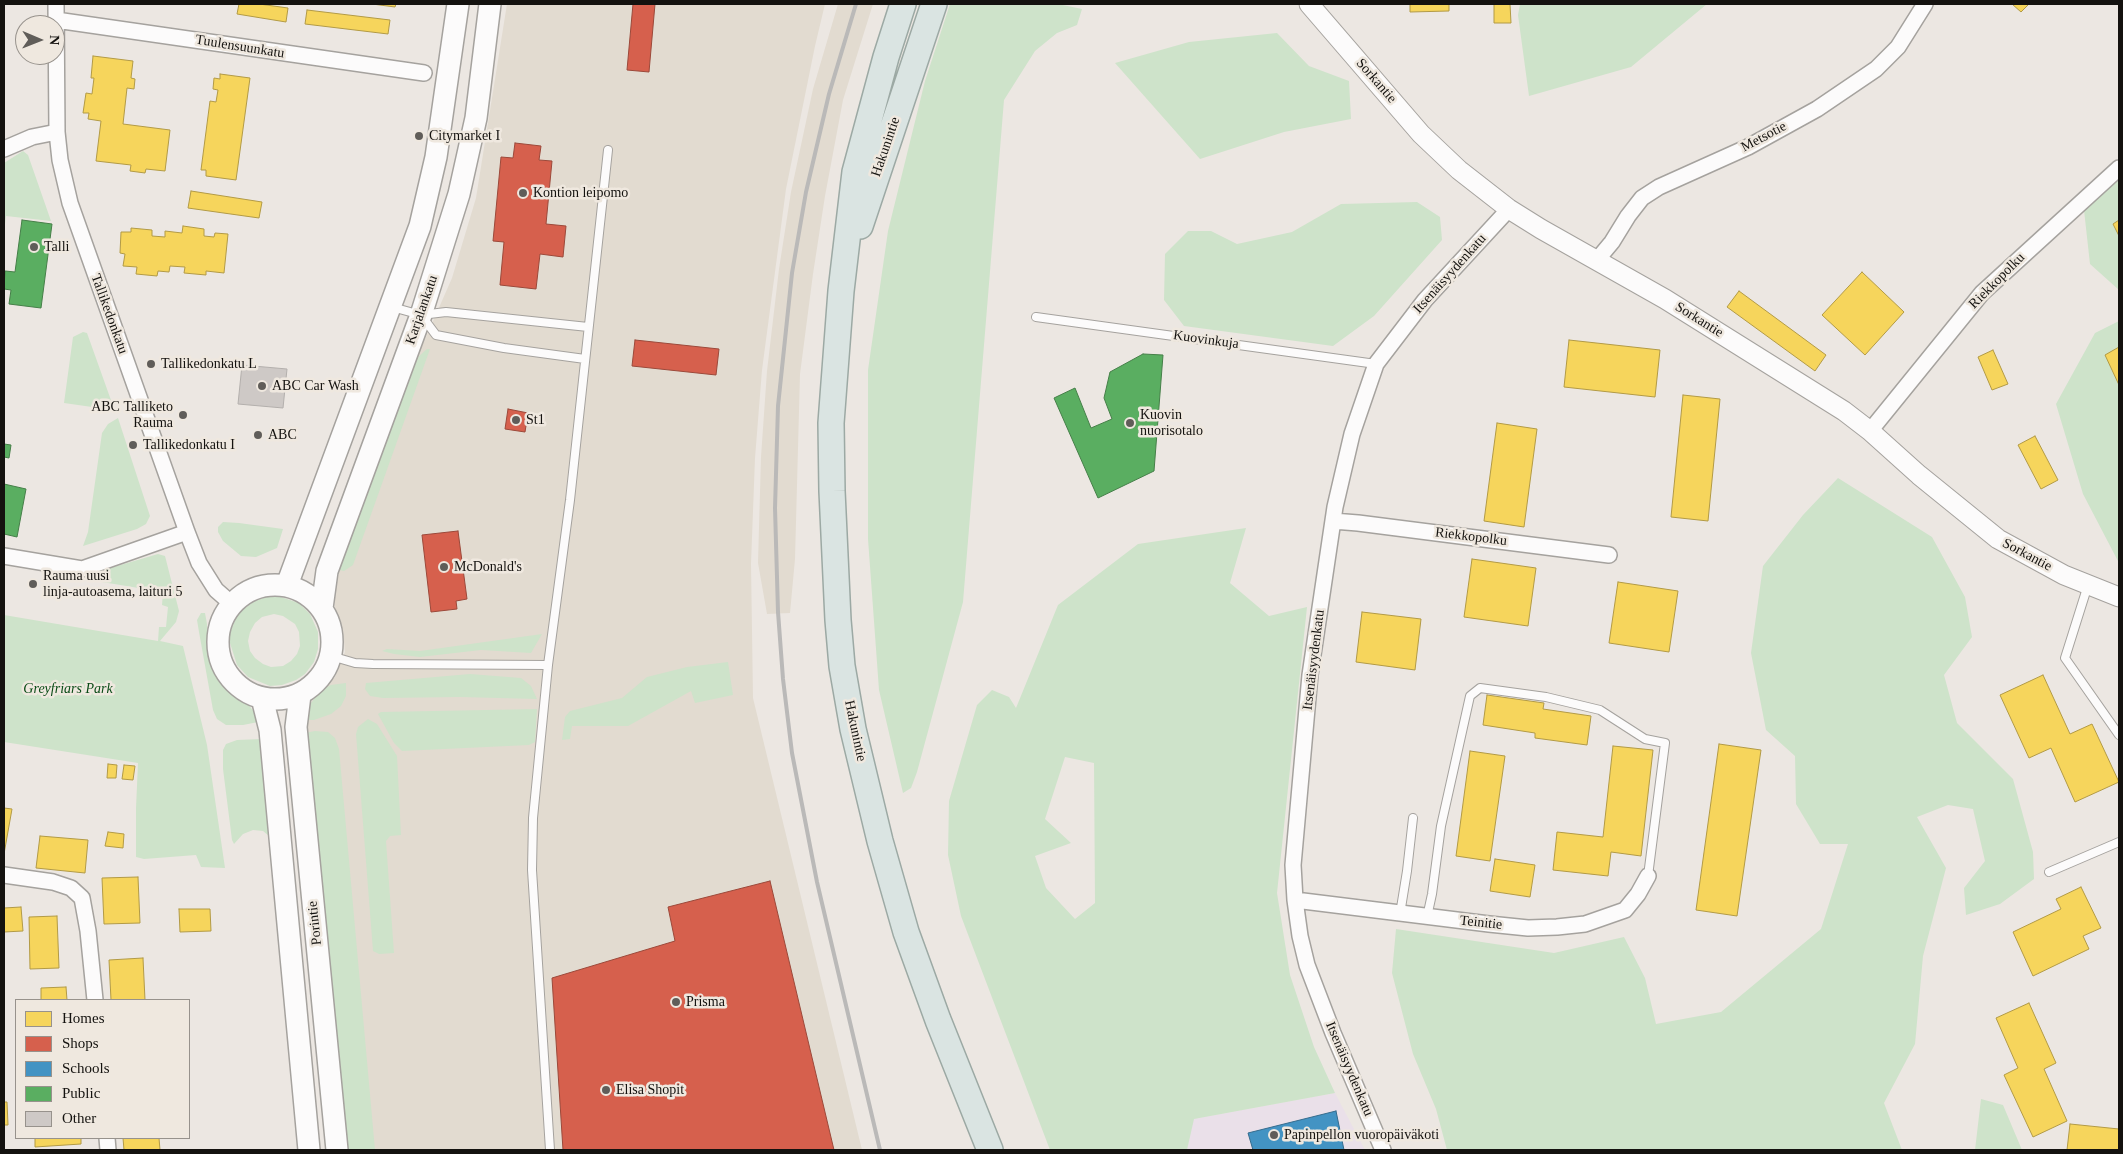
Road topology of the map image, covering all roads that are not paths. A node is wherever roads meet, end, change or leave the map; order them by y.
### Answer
1 (458, 4) edge
2 (490, 4) edge
3 (903, 4) edge
4 (934, 4) edge
5 (1309, 4) edge
6 (1925, 4) edge
7 (65, 21) edge
8 (56, 65) edge
9 (424, 73) dead end
10 (57, 132) junction
11 (4, 149) edge
12 (608, 150) dead end
13 (2119, 168) edge
14 (1509, 209) junction
15 (1597, 260) junction
16 (841, 291) junction
17 (391, 307) junction
18 (421, 315) junction
19 (1036, 317) dead end
20 (588, 327) junction
21 (585, 359) junction
22 (1376, 364) junction
23 (1870, 430) junction
24 (1333, 521) junction
25 (187, 532) junction
26 (1609, 555) dead end
27 (4, 556) edge
28 (287, 585) junction
29 (2088, 585) junction
30 (2119, 598) edge
31 (232, 604) junction
32 (322, 608) junction
33 (331, 656) junction
34 (548, 665) junction
35 (300, 695) junction
36 (262, 698) junction
37 (2119, 735) edge
38 (1413, 818) dead end
39 (2119, 842) edge
40 (2049, 872) dead end
41 (4, 875) edge
42 (1648, 876) joint
43 (1295, 900) junction
44 (1400, 914) junction
45 (1427, 917) junction
46 (95, 999) edge
47 (309, 1150) edge
48 (337, 1150) edge
49 (550, 1150) edge
50 (990, 1150) edge
51 (1383, 1150) edge

1 - 17 main road
2 - 18 main road, Karjalankatu
3 - 16 highway, Hakunintie
4 - 16 highway, Hakunintie
5 - 14 street, Sorkantie
6 - 15 street, Metsotie
7 - 9 street, Tuulensuunkatu
8 - 10 street, Tallikedonkatu
10 - 11 street
10 - 25 street, Tallikedonkatu
12 - 20 lane
13 - 23 street, Riekkopolku
14 - 15 street, Sorkantie
14 - 22 street, Itsenäisyydenkatu
15 - 23 street, Sorkantie
16 - 50 highway, Hakunintie
17 - 18 lane
17 - 28 main road
18 - 20 lane
18 - 21 lane
18 - 32 main road, Karjalankatu
19 - 22 lane, Kuovinkuja
20 - 21 lane
21 - 34 lane
22 - 24 street, Itsenäisyydenkatu
23 - 29 street, Sorkantie
24 - 26 street, Riekkopolku
24 - 43 street, Itsenäisyydenkatu
25 - 27 street
25 - 31 street, Tallikedonkatu
28 - 31 main road
28 - 32 main road
29 - 30 street, Sorkantie
29 - 37 lane
31 - 36 main road
32 - 33 main road
33 - 34 lane
33 - 35 main road
34 - 49 lane
35 - 36 main road
35 - 48 main road, Porintie
36 - 47 main road, Porintie
38 - 44 lane
39 - 40 lane
41 - 46 street
42 - 45 street, Teinitie
42 - 45 lane
43 - 44 street, Teinitie
43 - 51 street, Itsenäisyydenkatu
44 - 45 street, Teinitie

